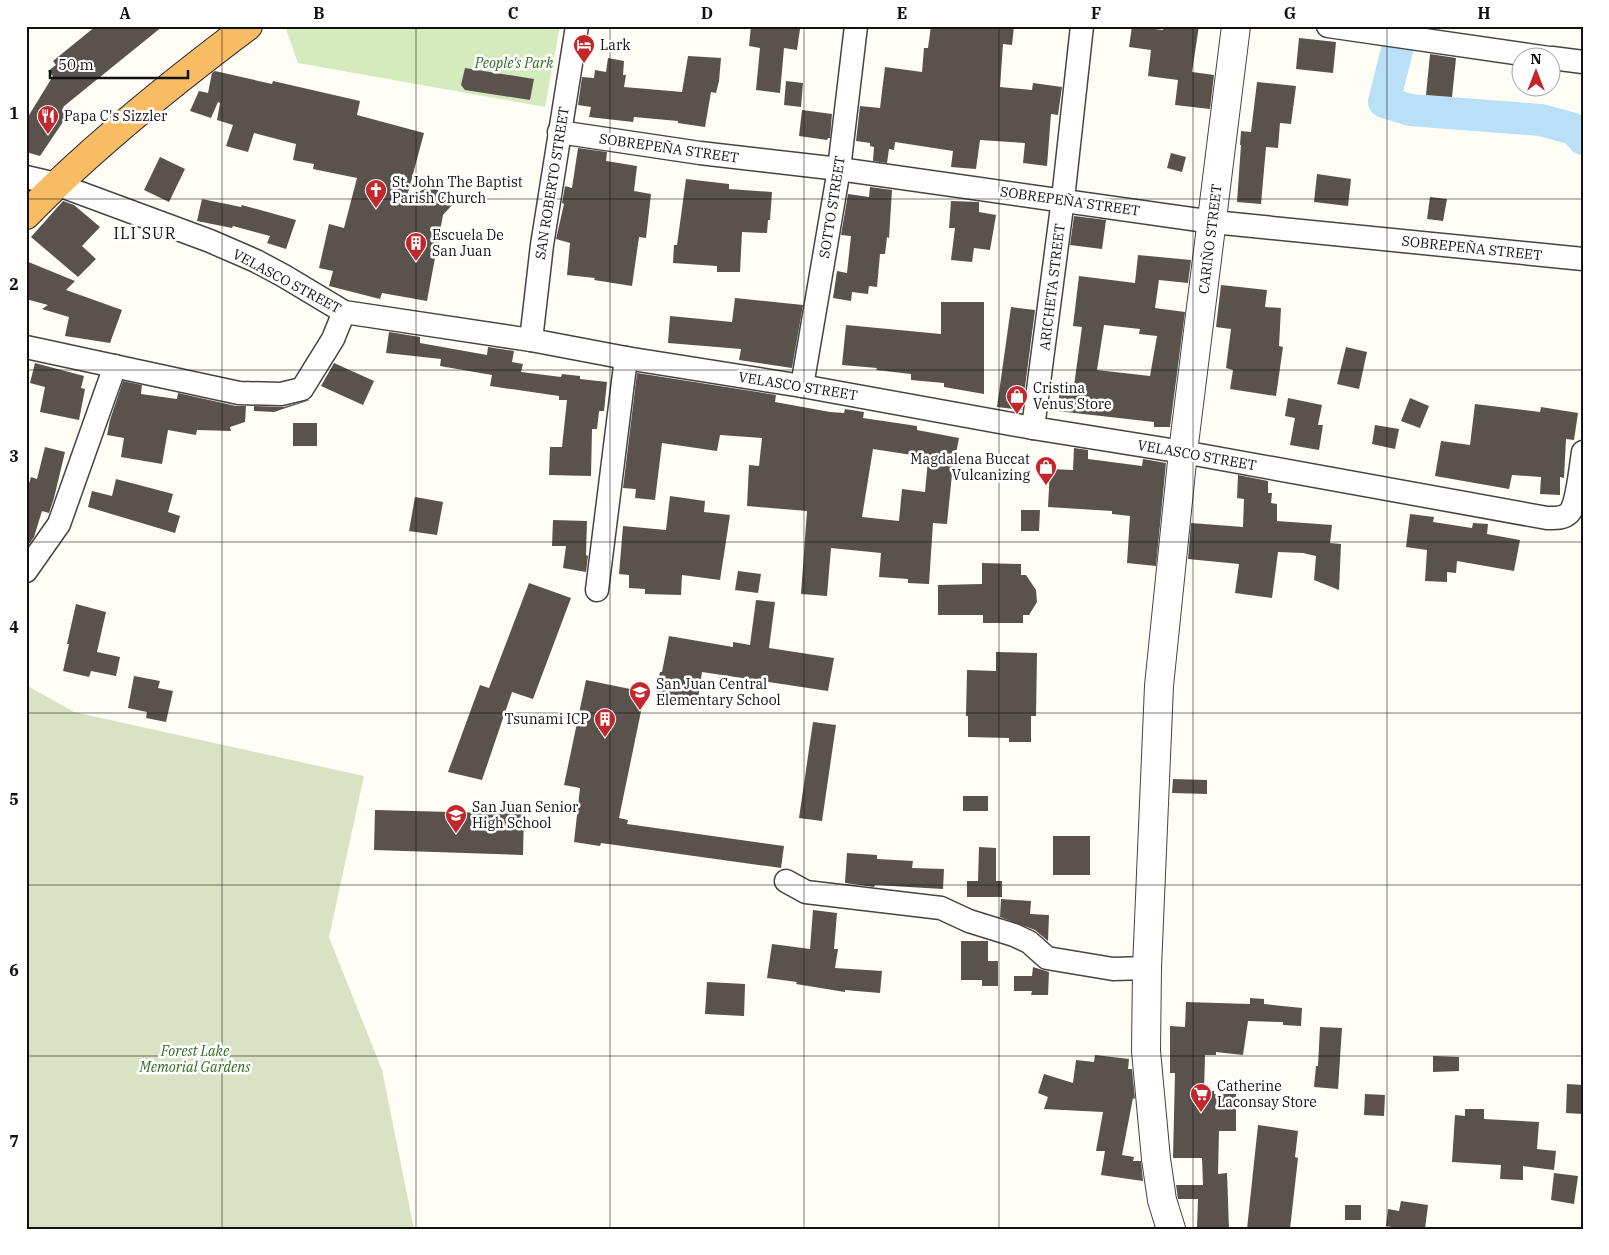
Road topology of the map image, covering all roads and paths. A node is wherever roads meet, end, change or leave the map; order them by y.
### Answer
1 (248, 26) edge
2 (577, 26) edge
3 (856, 26) edge
4 (1082, 26) edge
5 (1236, 26) edge
6 (1328, 26) edge
7 (1512, 52) edge
8 (1562, 59) edge
9 (1583, 62) edge
10 (559, 132) junction
11 (839, 169) junction
12 (26, 177) edge
13 (56, 184) junction
14 (1063, 199) junction
15 (26, 215) edge
16 (1213, 222) junction
17 (1583, 259) edge
18 (344, 312) junction
19 (531, 340) junction
20 (26, 347) edge
21 (626, 358) junction
22 (115, 366) junction
23 (802, 386) junction
24 (1033, 428) junction
25 (1183, 452) junction
26 (1583, 452) edge
27 (26, 570) edge
28 (597, 590) dead end
29 (786, 881) dead end
30 (1147, 968) junction
31 (1171, 1229) edge

1 - 13 highway
2 - 10 street, SAN ROBERTO STREET
3 - 11 street, SOTTO STREET
4 - 14 street, ARICHETA STREET
5 - 16 street, CARIÑO STREET
6 - 7 street
8 - 9 street
10 - 11 street, SOBREPEÑA STREET
10 - 19 street, SAN ROBERTO STREET
11 - 14 street, SOBREPEÑA STREET
11 - 23 street, SOTTO STREET
12 - 13 street, VELASCO STREET
13 - 15 highway
13 - 18 street, VELASCO STREET
14 - 16 street, SOBREPEÑA STREET
14 - 24 street, ARICHETA STREET
16 - 17 street, SOBREPEÑA STREET
16 - 25 street, CARIÑO STREET
18 - 19 street, VELASCO STREET
18 - 22 street
19 - 21 street, VELASCO STREET
20 - 22 street
21 - 23 street, VELASCO STREET
21 - 28 street
22 - 27 street
23 - 24 street, VELASCO STREET
24 - 25 street, VELASCO STREET
25 - 26 street, VELASCO STREET
25 - 30 street, CARIÑO STREET
29 - 30 street
30 - 31 street, CARIÑO STREET

